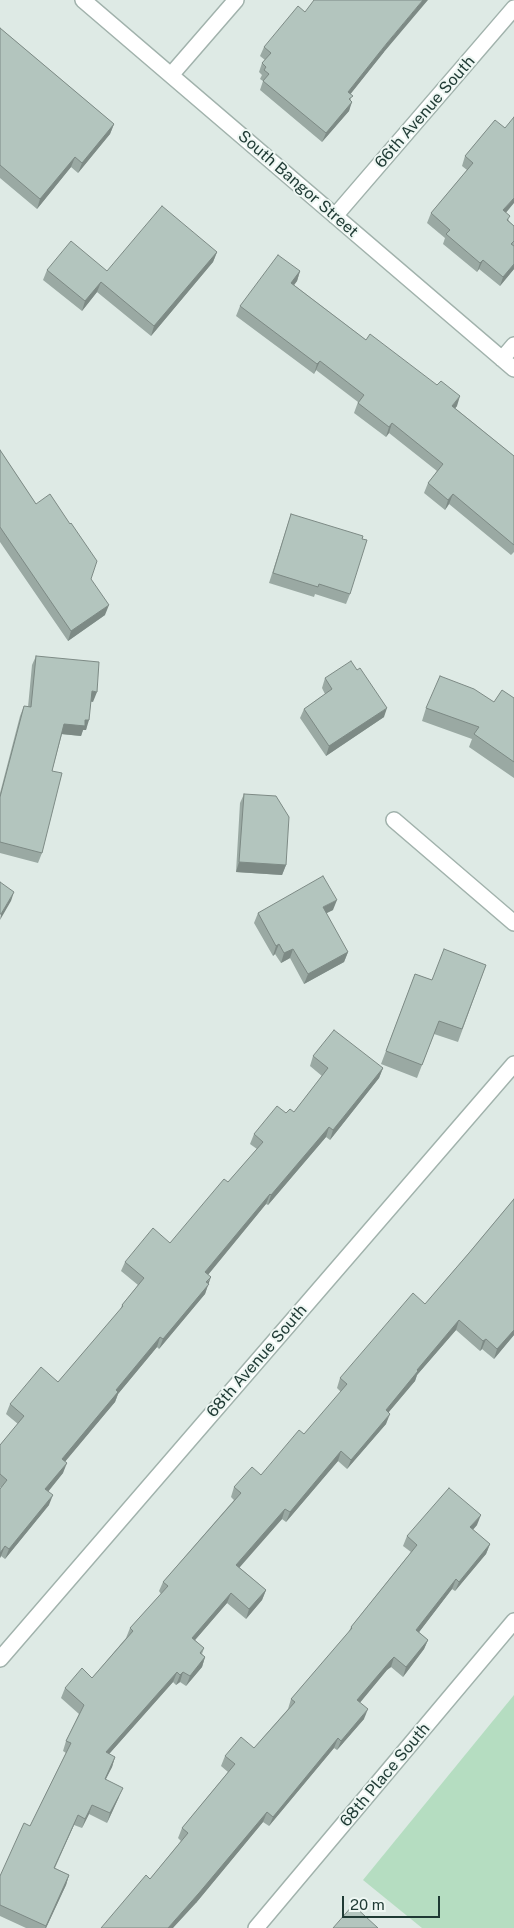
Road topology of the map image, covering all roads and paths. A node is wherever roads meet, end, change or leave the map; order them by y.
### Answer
1 (83, 0) edge
2 (236, 0) edge
3 (514, 8) edge
4 (171, 75) junction
5 (335, 216) junction
6 (514, 345) edge
7 (502, 359) junction
8 (514, 369) edge
9 (394, 820) dead end
10 (514, 924) edge
11 (514, 1064) edge
12 (514, 1621) edge
13 (0, 1659) edge
14 (256, 1928) edge

1 - 4 street, South Bangor Street
2 - 4 street
3 - 5 street, 66th Avenue South
4 - 5 street, South Bangor Street
5 - 7 street, South Bangor Street
6 - 7 street
7 - 8 street, South Bangor Street
9 - 10 street
11 - 13 street, 68th Avenue South
12 - 14 street, 68th Place South

